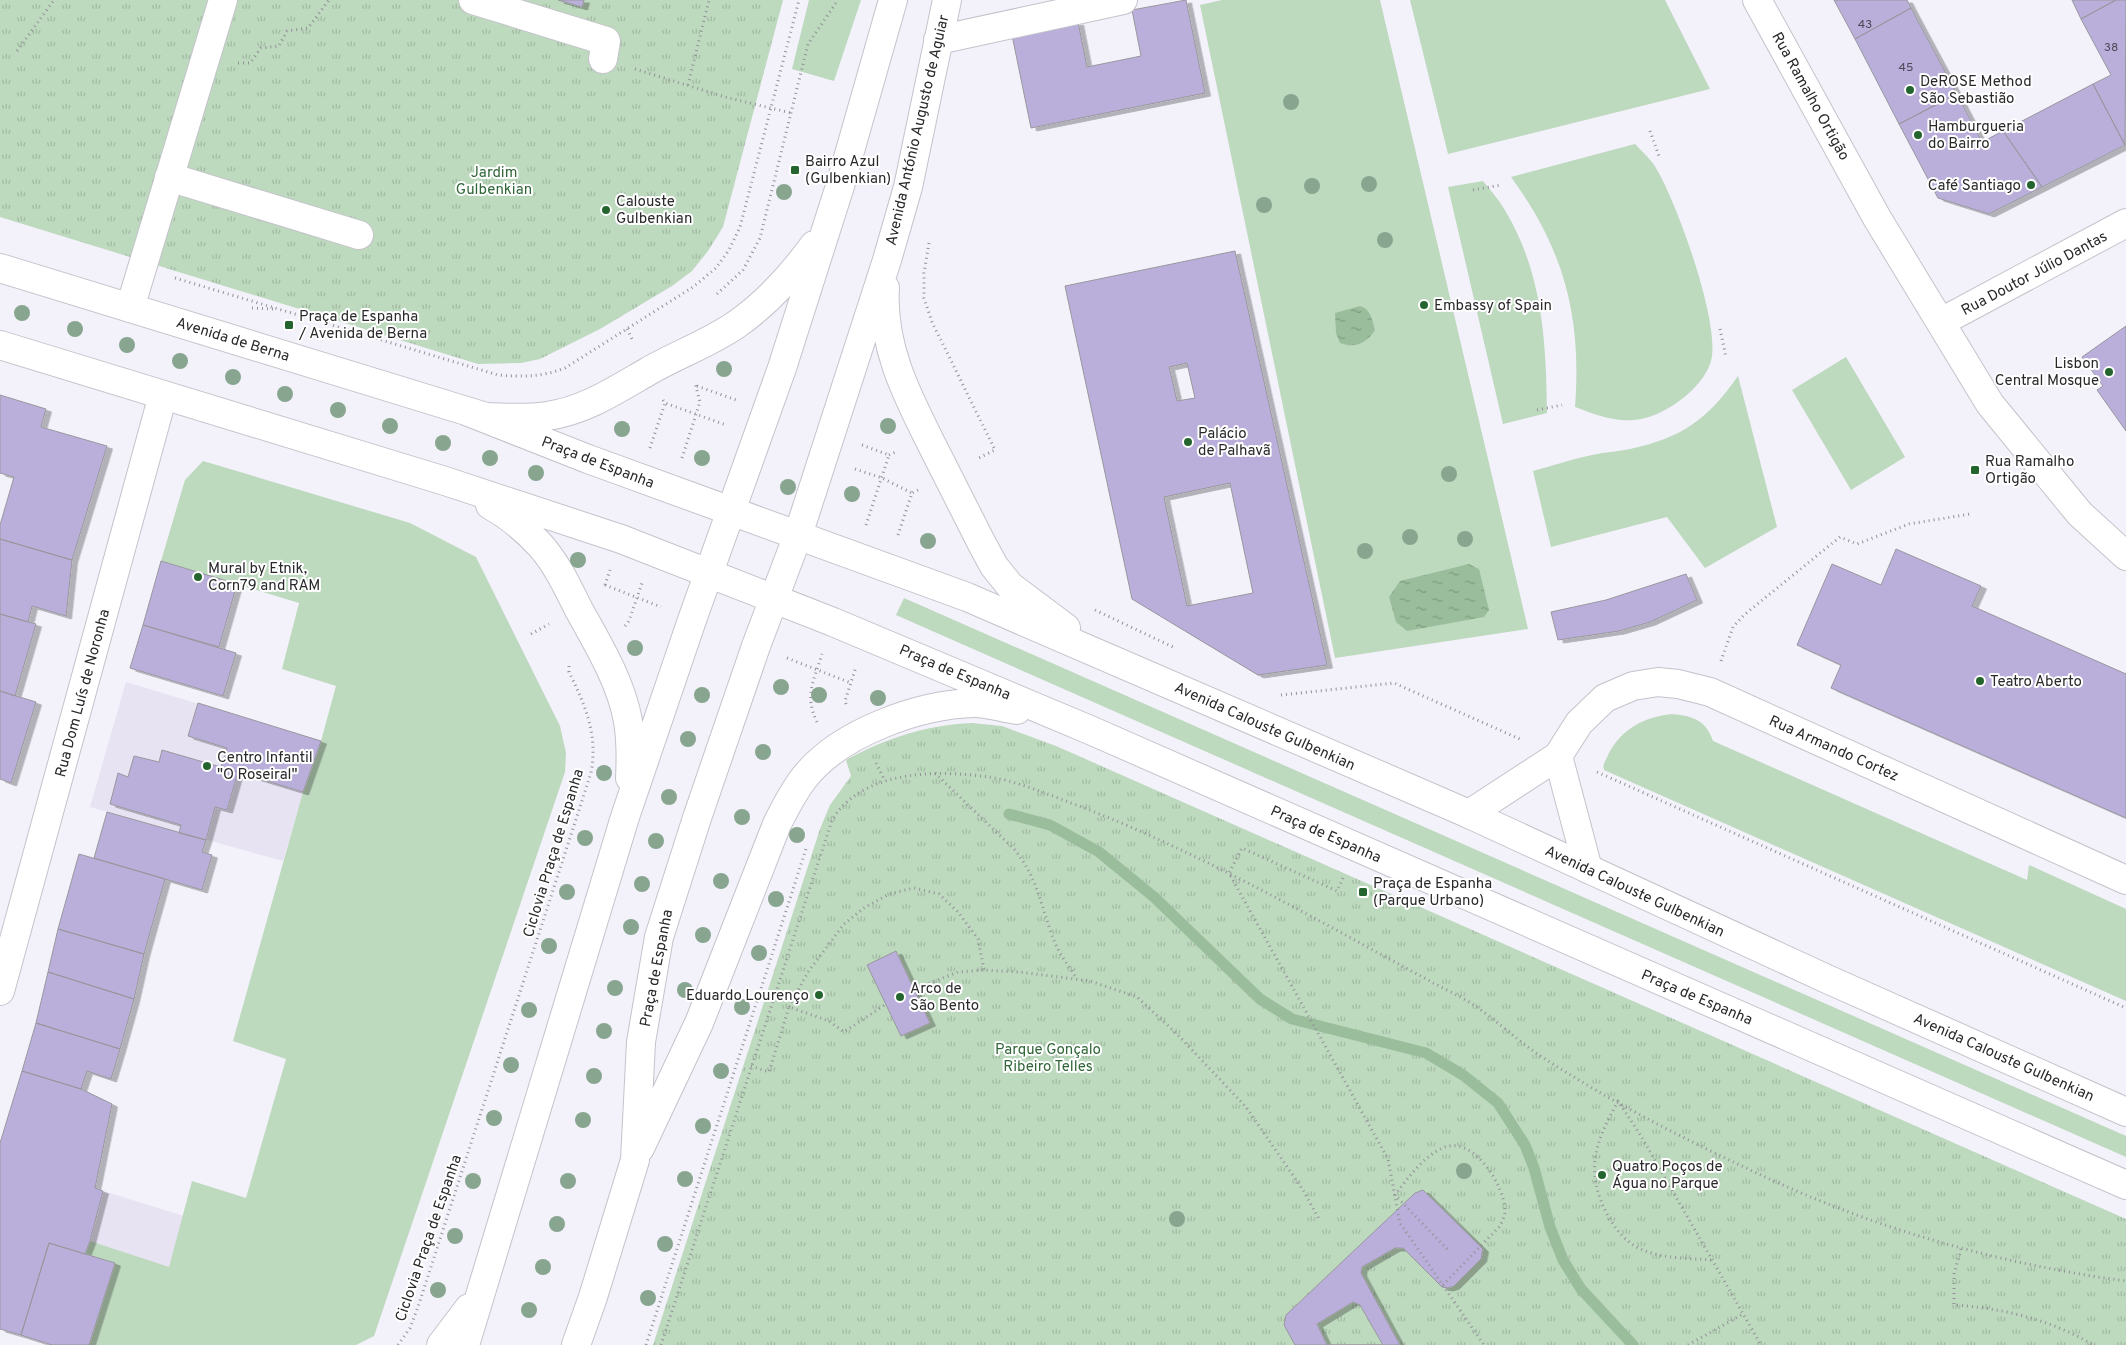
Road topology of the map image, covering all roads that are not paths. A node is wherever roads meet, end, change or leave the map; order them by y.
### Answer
1 (223, 0) edge
2 (473, 0) edge
3 (893, 0) edge
4 (947, 0) edge
5 (1123, 0) edge
6 (1757, 0) edge
7 (938, 40) junction
8 (603, 59) road end
9 (169, 177) junction
10 (2126, 223) edge
11 (826, 230) junction
12 (359, 235) dead end
13 (887, 260) junction
14 (0, 268) edge
15 (130, 308) junction
16 (1941, 322) junction
17 (0, 345) edge
18 (163, 395) junction
19 (466, 411) junction
20 (445, 481) junction
21 (730, 511) junction
22 (798, 536) junction
23 (2126, 556) edge
24 (708, 573) junction
25 (774, 599) junction
26 (1142, 673) junction
27 (1090, 730) junction
28 (1558, 756) junction
29 (1469, 814) junction
30 (625, 817) junction
31 (1588, 869) junction
32 (2126, 880) edge
33 (0, 991) edge
34 (2126, 1112) edge
35 (635, 1160) junction
36 (2126, 1185) edge
37 (482, 1291) junction
38 (593, 1297) junction
39 (441, 1345) edge
40 (465, 1345) edge
41 (576, 1345) edge
42 (591, 1345) edge

1 - 9 main road
2 - 8 main road
3 - 11 main road
4 - 7 main road, Avenida António Augusto de Aguiar
5 - 7 main road
6 - 16 main road, Rua Ramalho Ortigão
7 - 13 main road, Avenida António Augusto de Aguiar
9 - 12 main road
9 - 15 main road
10 - 16 main road, Rua Doutor Júlio Dantas
11 - 19 main road
11 - 21 main road
13 - 22 main road, Praça de Espanha
13 - 26 main road
14 - 15 main road, Avenida de Berna
15 - 19 main road, Avenida de Berna
16 - 23 main road, Rua Ramalho Ortigão
17 - 18 main road
18 - 20 main road
18 - 33 main road, Rua Dom Luís de Noronha
19 - 21 main road, Praça de Espanha
20 - 24 main road, Praça de Espanha
20 - 30 main road
21 - 22 main road, Praça de Espanha
21 - 24 main road
22 - 25 main road, Praça de Espanha
22 - 26 main road, Praça de Espanha
24 - 25 main road, Praça de Espanha
24 - 30 main road
25 - 27 main road, Praça de Espanha
25 - 35 main road, Praça de Espanha
26 - 29 main road, Avenida Calouste Gulbenkian
27 - 35 main road
27 - 36 main road, Praça de Espanha
28 - 29 main road, Rua Armando Cortez
28 - 31 main road
28 - 32 main road, Rua Armando Cortez
29 - 31 main road, Avenida Calouste Gulbenkian
30 - 37 main road
31 - 34 main road, Avenida Calouste Gulbenkian
35 - 38 main road, Praça de Espanha
37 - 39 main road
37 - 40 main road
38 - 41 main road, Praça de Espanha
38 - 42 main road

